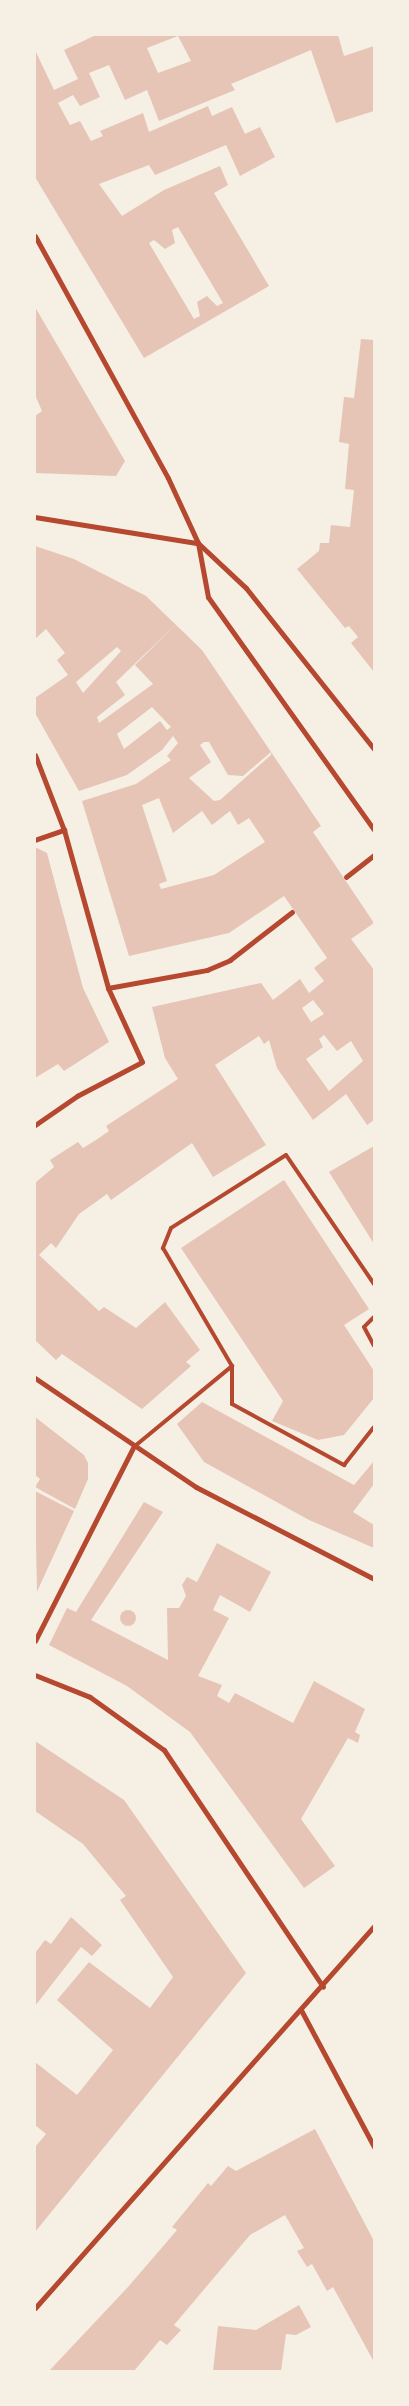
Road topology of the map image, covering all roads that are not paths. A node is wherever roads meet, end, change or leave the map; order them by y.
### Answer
1 (35, 236) edge
2 (35, 518) edge
3 (198, 543) junction
4 (374, 748) edge
5 (35, 755) edge
6 (373, 826) edge
7 (64, 830) junction
8 (35, 840) edge
9 (374, 856) edge
10 (346, 877) dead end
11 (292, 912) dead end
12 (108, 988) junction
13 (35, 1125) edge
14 (374, 1284) edge
15 (374, 1316) edge
16 (374, 1346) edge
17 (232, 1366) junction
18 (35, 1378) edge
19 (374, 1427) edge
20 (133, 1448) junction
21 (374, 1579) edge
22 (35, 1640) edge
23 (35, 1676) edge
24 (374, 1926) edge
25 (323, 1987) junction
26 (301, 2010) junction
27 (374, 2147) edge
28 (35, 2308) edge

1 - 3 street
2 - 3 street
3 - 4 street
3 - 6 street
5 - 7 street
7 - 8 street
7 - 12 street
9 - 10 street
11 - 12 street
12 - 13 street
14 - 17 lane
15 - 16 lane
17 - 19 lane
17 - 20 lane
18 - 20 street
20 - 21 street
20 - 22 street
23 - 25 street
24 - 25 street
25 - 26 street
26 - 27 street
26 - 28 street

